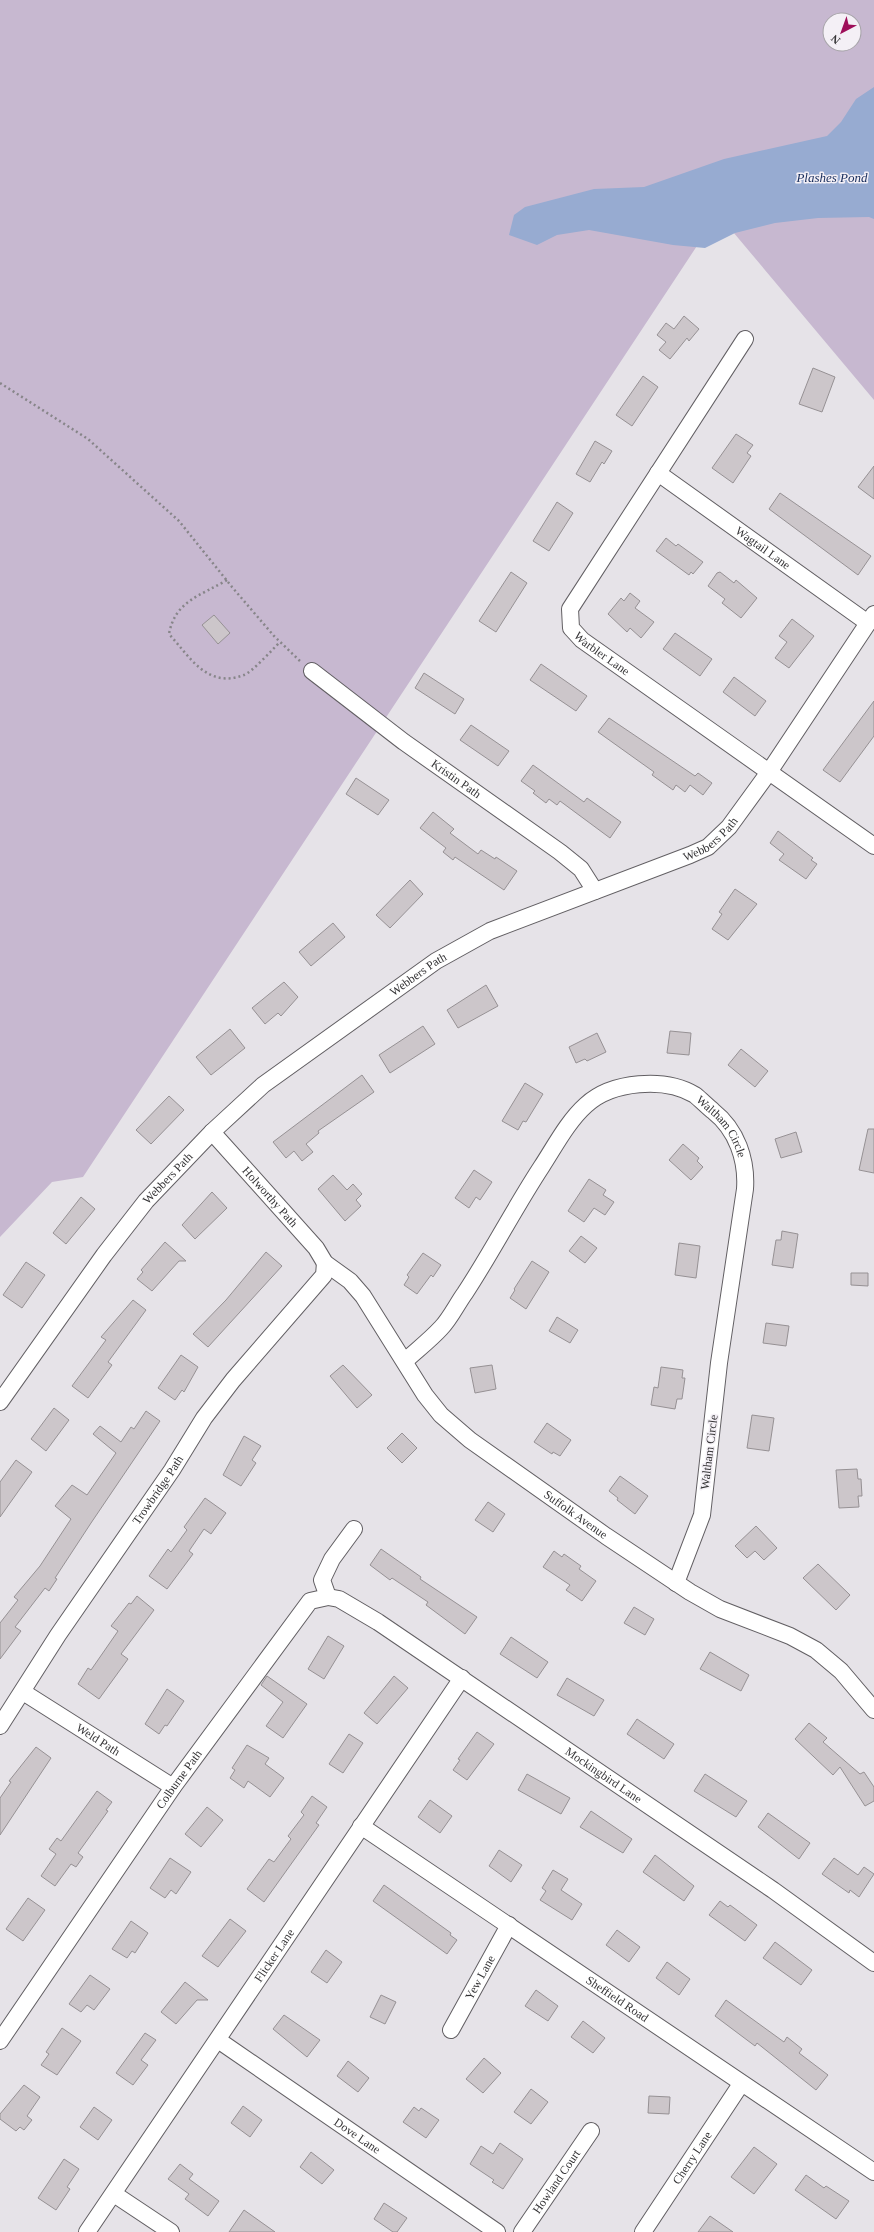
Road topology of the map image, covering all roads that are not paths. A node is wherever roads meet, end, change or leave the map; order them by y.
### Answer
1 (744, 339) dead end
2 (658, 473) junction
3 (871, 618) edge
4 (312, 671) road end
5 (769, 772) junction
6 (874, 846) edge
7 (595, 891) junction
8 (212, 1132) junction
9 (326, 1263) junction
10 (405, 1361) junction
11 (0, 1402) edge
12 (354, 1529) dead end
13 (676, 1583) junction
14 (328, 1597) junction
15 (462, 1678) junction
16 (23, 1692) junction
17 (874, 1710) edge
18 (0, 1726) edge
19 (173, 1787) junction
20 (361, 1826) junction
21 (509, 1925) junction
22 (874, 1963) edge
23 (451, 2030) dead end
24 (218, 2040) junction
25 (0, 2041) edge
26 (741, 2084) junction
27 (591, 2131) dead end
28 (874, 2172) edge
29 (114, 2194) junction
30 (87, 2232) edge
31 (171, 2232) edge
32 (497, 2232) edge
33 (522, 2232) edge
34 (644, 2232) edge

1 - 2 street, Warbler Lane
2 - 3 street, Wagtail Lane
2 - 5 street, Warbler Lane
3 - 5 street, Webbers Path
4 - 7 street, Kristin Path
5 - 6 street, Warbler Lane
5 - 7 street, Webbers Path
7 - 8 street, Webbers Path
8 - 9 street, Holworthy Path
8 - 11 street, Webbers Path
9 - 10 street, Suffolk Avenue
9 - 16 street, Trowbridge Path
10 - 13 street, Suffolk Avenue
10 - 13 street, Waltham Circle
12 - 14 street
13 - 17 street, Suffolk Avenue
14 - 15 street, Mockingbird Lane
14 - 19 street, Colburne Path
15 - 20 street, Flicker Lane
15 - 22 street, Mockingbird Lane
16 - 18 street, Trowbridge Path
16 - 19 street, Weld Path
19 - 25 street, Colburne Path
20 - 21 street, Sheffield Road
20 - 24 street, Flicker Lane
21 - 23 street, Yew Lane
21 - 26 street, Sheffield Road
24 - 29 street, Flicker Lane
24 - 32 street, Dove Lane
26 - 28 street, Sheffield Road
26 - 34 street, Cherry Lane
27 - 33 street, Howland Court
29 - 30 street, Flicker Lane
29 - 31 street

